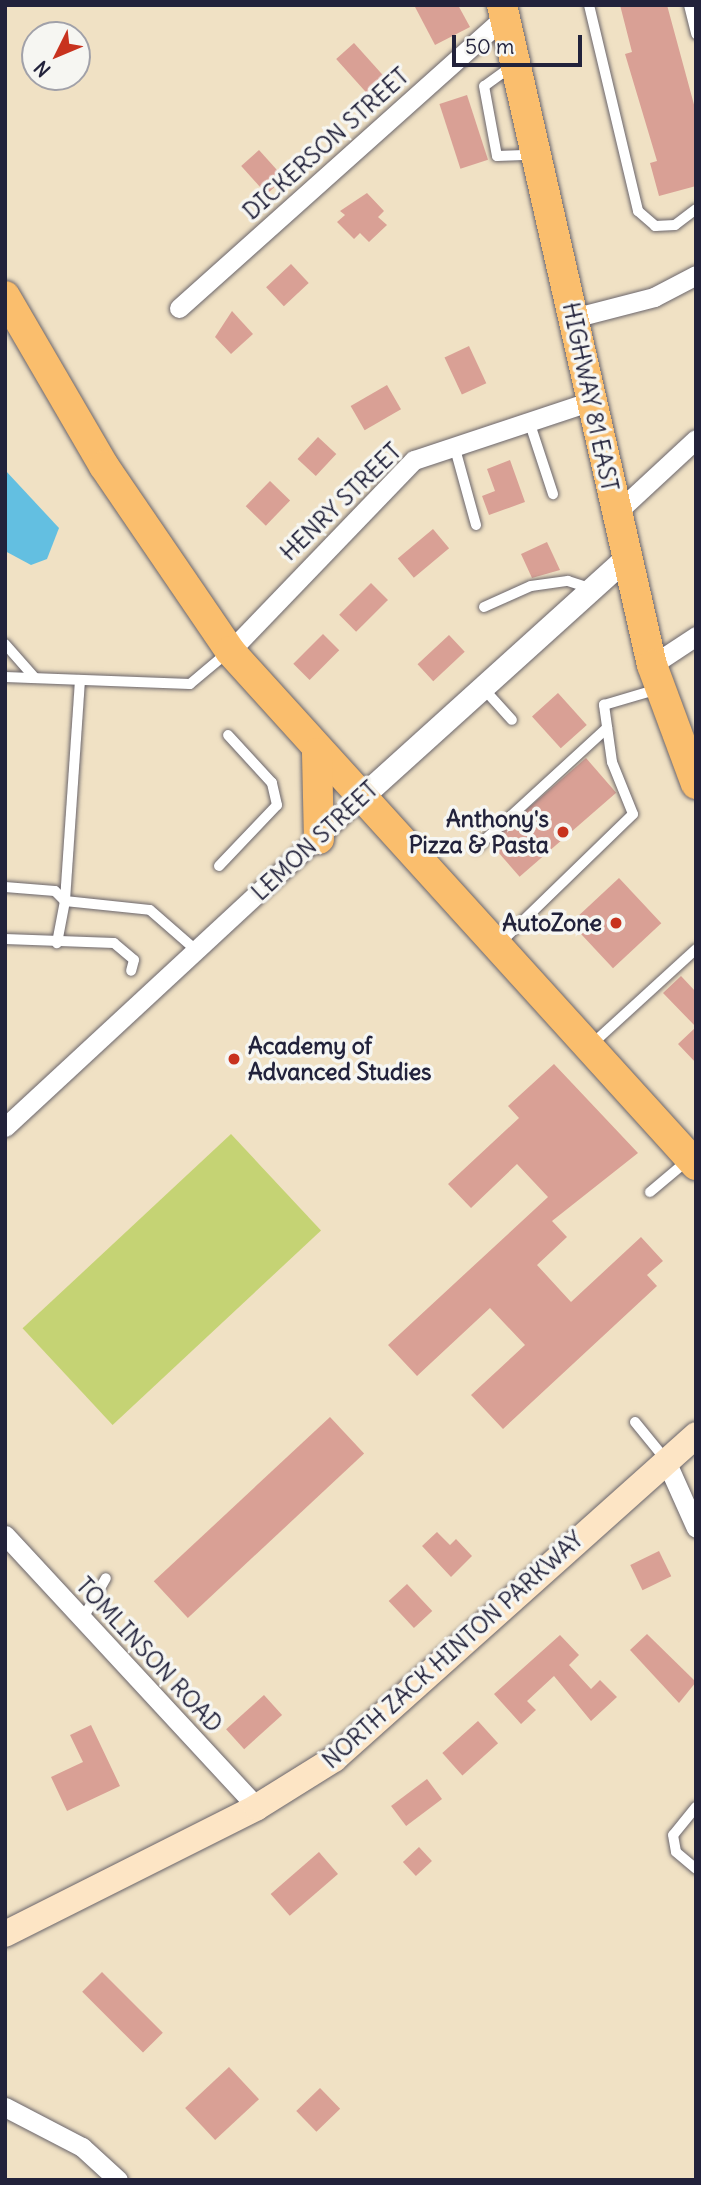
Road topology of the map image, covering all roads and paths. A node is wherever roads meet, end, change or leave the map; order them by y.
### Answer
1 (589, 5) edge
2 (689, 5) edge
3 (503, 11) edge
4 (696, 34) edge
5 (696, 209) edge
6 (696, 275) edge
7 (5, 296) edge
8 (179, 308) dead end
9 (573, 318) junction
10 (591, 401) junction
11 (529, 421) junction
12 (696, 439) edge
13 (453, 445) junction
14 (552, 494) dead end
15 (615, 514) junction
16 (476, 526) dead end
17 (628, 556) junction
18 (592, 589) junction
19 (484, 607) dead end
20 (696, 636) edge
21 (5, 644) edge
22 (230, 650) junction
23 (5, 677) edge
24 (656, 677) junction
25 (35, 678) junction
26 (80, 680) junction
27 (483, 688) junction
28 (512, 720) dead end
29 (607, 729) junction
30 (228, 735) dead end
31 (317, 753) junction
32 (696, 784) edge
33 (359, 799) junction
34 (319, 839) junction
35 (476, 848) dead end
36 (219, 866) dead end
37 (10, 887) edge
38 (65, 901) junction
39 (5, 939) edge
40 (57, 943) junction
41 (495, 947) junction
42 (696, 949) edge
43 (197, 951) junction
44 (131, 971) dead end
45 (587, 1048) junction
46 (5, 1128) edge
47 (694, 1159) edge
48 (650, 1192) dead end
49 (635, 1422) dead end
50 (696, 1435) edge
51 (666, 1461) junction
52 (696, 1528) edge
53 (5, 1535) edge
54 (106, 1578) dead end
55 (82, 1620) junction
56 (257, 1807) junction
57 (696, 1807) edge
58 (696, 1869) edge
59 (5, 1934) edge
60 (5, 2106) edge
61 (118, 2180) edge

1 - 5 lane
2 - 4 lane
3 - 8 street, DICKERSON STREET
3 - 9 main road, HIGHWAY 81 EAST
6 - 9 street
7 - 22 main road
9 - 10 main road, HIGHWAY 81 EAST
10 - 11 street, HENRY STREET
10 - 15 main road, HIGHWAY 81 EAST
11 - 13 street, HENRY STREET
11 - 14 lane
12 - 15 street
13 - 16 lane
13 - 22 street, HENRY STREET
15 - 17 main road, HIGHWAY 81 EAST
17 - 18 street, LEMON STREET
17 - 24 main road, HIGHWAY 81 EAST
18 - 19 lane
18 - 27 street, LEMON STREET
20 - 24 street
21 - 25 lane
22 - 26 lane
22 - 31 main road
23 - 25 lane
24 - 29 lane
24 - 32 main road, HIGHWAY 81 EAST
25 - 26 lane
26 - 38 lane
27 - 28 lane
27 - 33 street, LEMON STREET
29 - 35 lane
29 - 41 lane
30 - 36 lane
31 - 33 main road
31 - 34 main road
33 - 34 street, LEMON STREET
33 - 41 main road
34 - 43 street, LEMON STREET
37 - 38 lane
38 - 40 lane
38 - 43 lane
39 - 40 lane
40 - 44 lane
41 - 45 main road
42 - 45 lane
43 - 46 street, LEMON STREET
45 - 47 main road
47 - 48 lane
49 - 51 lane
50 - 51 main road, NORTH ZACK HINTON PARKWAY
51 - 52 street
51 - 56 main road, NORTH ZACK HINTON PARKWAY
53 - 55 street, TOMLINSON ROAD
54 - 55 lane
55 - 56 street, TOMLINSON ROAD
56 - 59 main road, NORTH ZACK HINTON PARKWAY
57 - 58 lane
60 - 61 street

